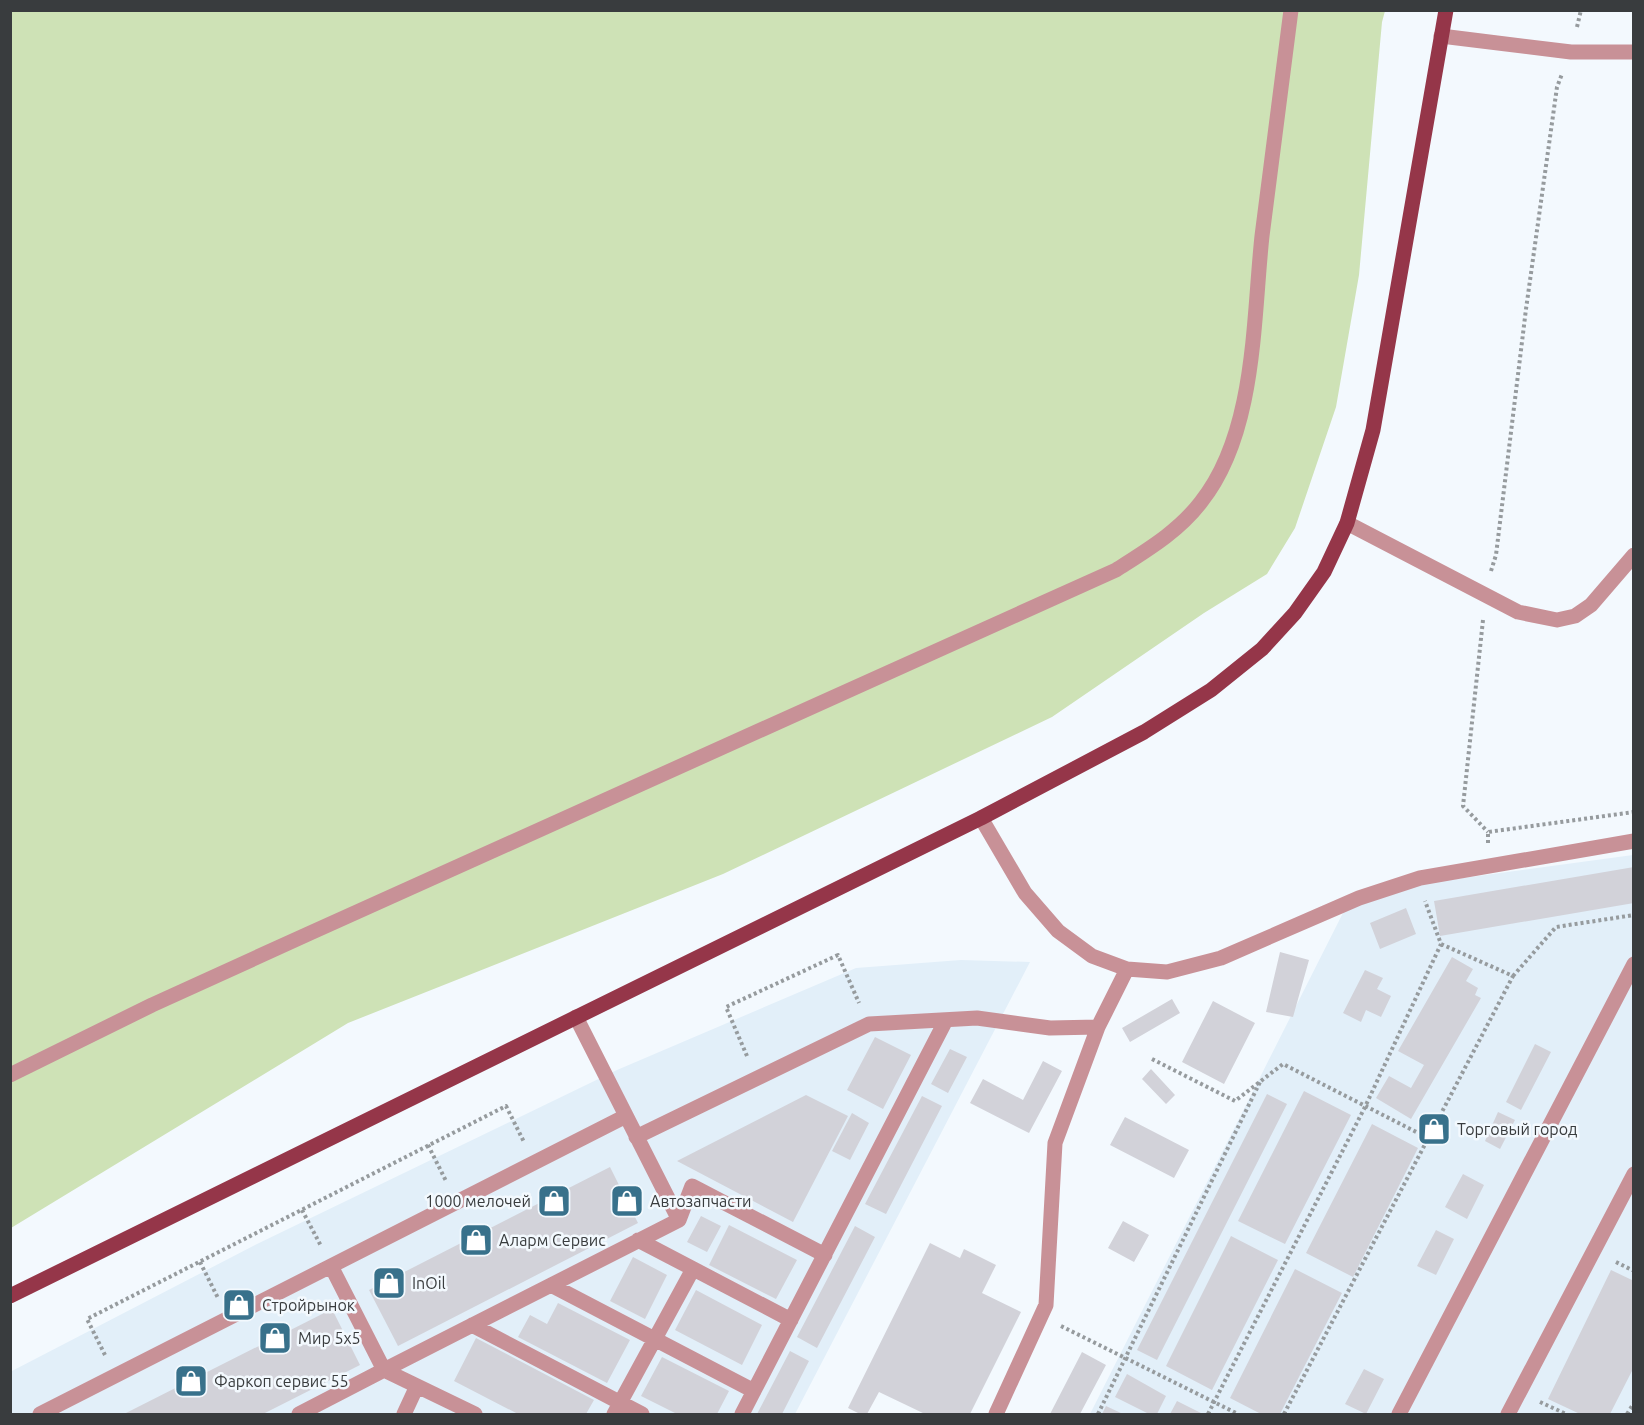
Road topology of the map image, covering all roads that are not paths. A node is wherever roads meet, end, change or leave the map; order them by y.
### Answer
1 (1291, 10) edge
2 (1446, 10) edge
3 (1441, 36) junction
4 (1634, 52) edge
5 (1347, 523) junction
6 (1634, 555) edge
7 (981, 818) junction
8 (1634, 841) edge
9 (1634, 964) edge
10 (1126, 969) junction
11 (576, 1017) junction
12 (946, 1020) junction
13 (1098, 1027) junction
14 (10, 1075) edge
15 (626, 1116) junction
16 (636, 1137) junction
17 (1634, 1174) edge
18 (679, 1220) junction
19 (638, 1240) junction
20 (825, 1255) junction
21 (331, 1266) junction
22 (693, 1269) junction
23 (551, 1285) junction
24 (10, 1296) edge
25 (791, 1320) junction
26 (472, 1325) junction
27 (656, 1339) junction
28 (384, 1370) junction
29 (417, 1386) junction
30 (754, 1391) junction
31 (617, 1409) edge
32 (40, 1414) edge
33 (299, 1414) edge
34 (404, 1414) edge
35 (475, 1414) edge
36 (642, 1414) edge
37 (742, 1414) edge
38 (996, 1414) edge
39 (1399, 1414) edge
40 (1508, 1414) edge

1 - 14 street
2 - 3 main road
3 - 4 street
3 - 5 main road
5 - 6 street
5 - 7 main road
7 - 10 street
7 - 11 main road
8 - 10 street
9 - 39 street
10 - 13 street
11 - 15 street
11 - 24 main road
12 - 13 street
12 - 16 street
12 - 20 street
13 - 38 street
15 - 16 street
15 - 21 street
16 - 18 street
17 - 40 street
18 - 19 street
18 - 20 street
19 - 22 street
19 - 23 street
20 - 25 street
21 - 28 street
21 - 32 street
22 - 25 street
22 - 27 street
23 - 26 street
23 - 27 street
25 - 30 street
26 - 28 street
26 - 31 street
27 - 30 street
27 - 31 street
28 - 29 street
28 - 33 street
29 - 34 street
29 - 35 street
30 - 37 street
31 - 36 street

